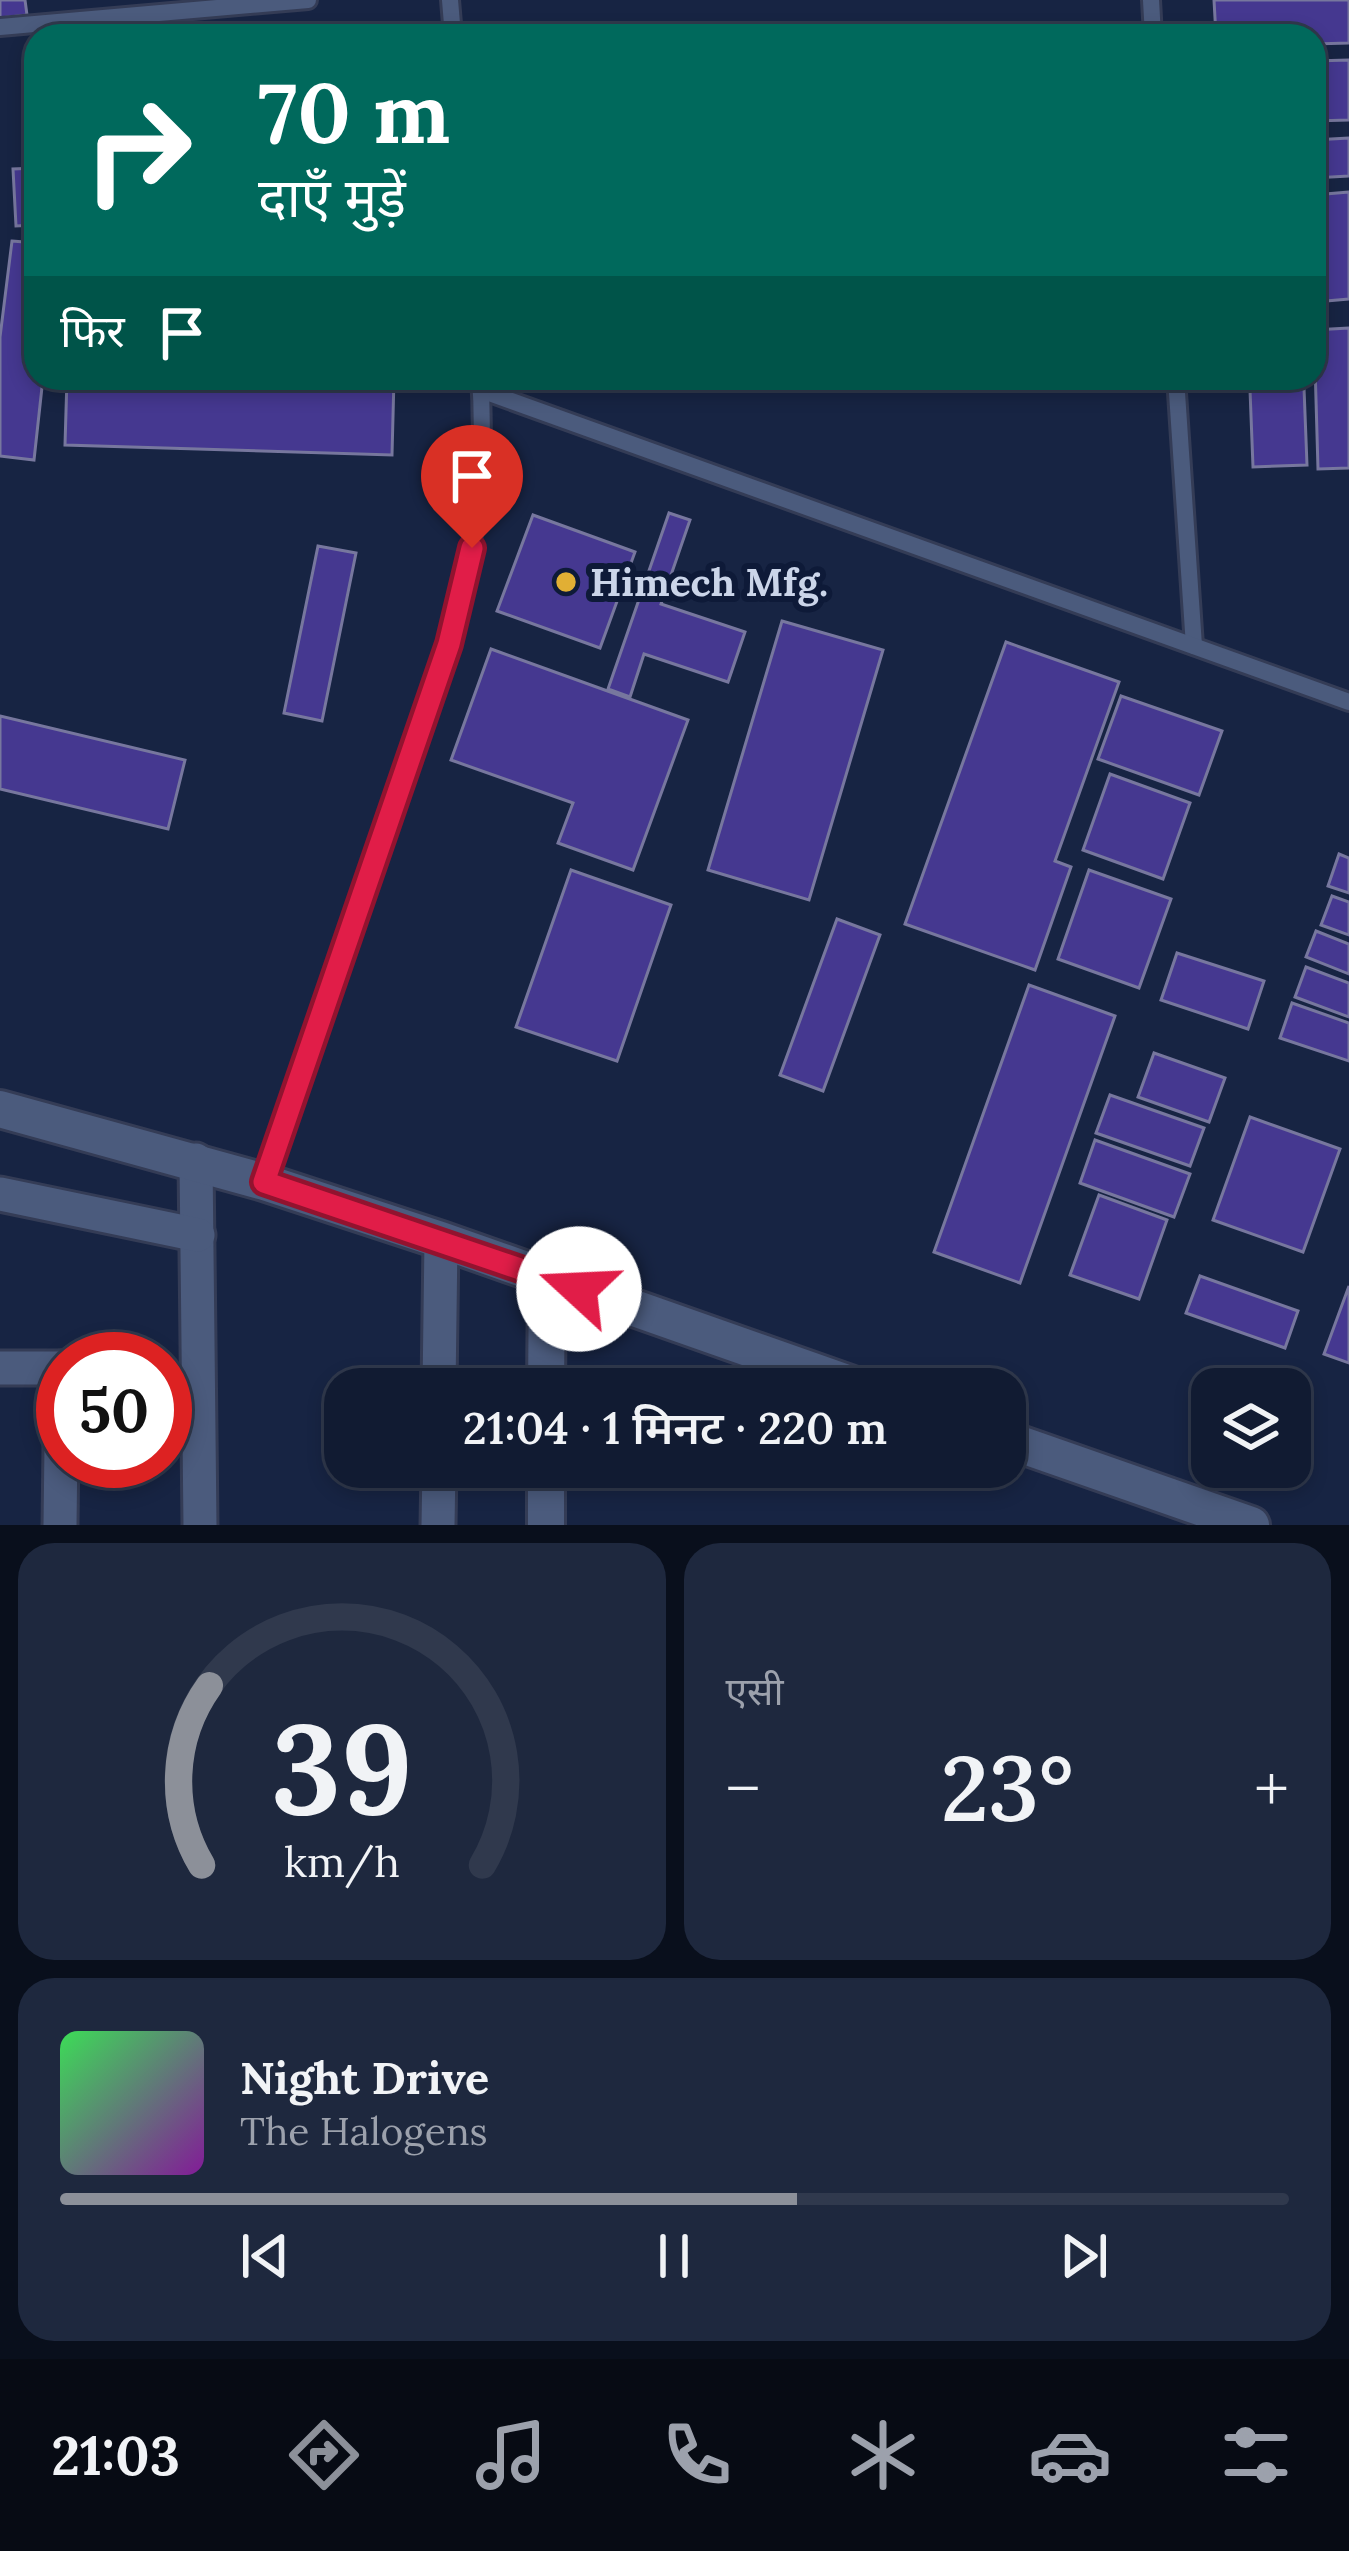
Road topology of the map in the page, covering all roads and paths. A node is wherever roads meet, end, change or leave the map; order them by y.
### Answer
1 (308, 0) edge
2 (34, 24) edge
3 (480, 390) edge
4 (496, 390) edge
5 (1177, 390) edge
6 (1194, 646) junction
7 (1349, 702) edge
8 (0, 1109) edge
9 (196, 1160) junction
10 (264, 1182) junction
11 (0, 1194) edge
12 (198, 1235) junction
13 (440, 1240) junction
14 (547, 1277) junction
15 (192, 1366) edge
16 (200, 1366) junction
17 (0, 1368) edge
18 (36, 1368) edge
19 (439, 1368) edge
20 (546, 1368) edge
21 (805, 1368) edge
22 (1026, 1445) edge
23 (61, 1488) edge
24 (439, 1488) edge
25 (546, 1488) edge
26 (60, 1525) edge
27 (200, 1525) edge
28 (438, 1525) edge
29 (546, 1525) edge
30 (1251, 1525) edge

1 - 2 lane
3 - 10 lane
4 - 6 lane
5 - 6 lane
6 - 7 lane
8 - 9 main road
9 - 10 main road
9 - 12 street
10 - 13 main road
11 - 12 street
12 - 16 street
13 - 14 main road
13 - 19 street
14 - 20 main road
14 - 21 main road
15 - 16 street
16 - 27 street
17 - 18 street
22 - 30 main road
23 - 26 street
24 - 28 street
25 - 29 main road

